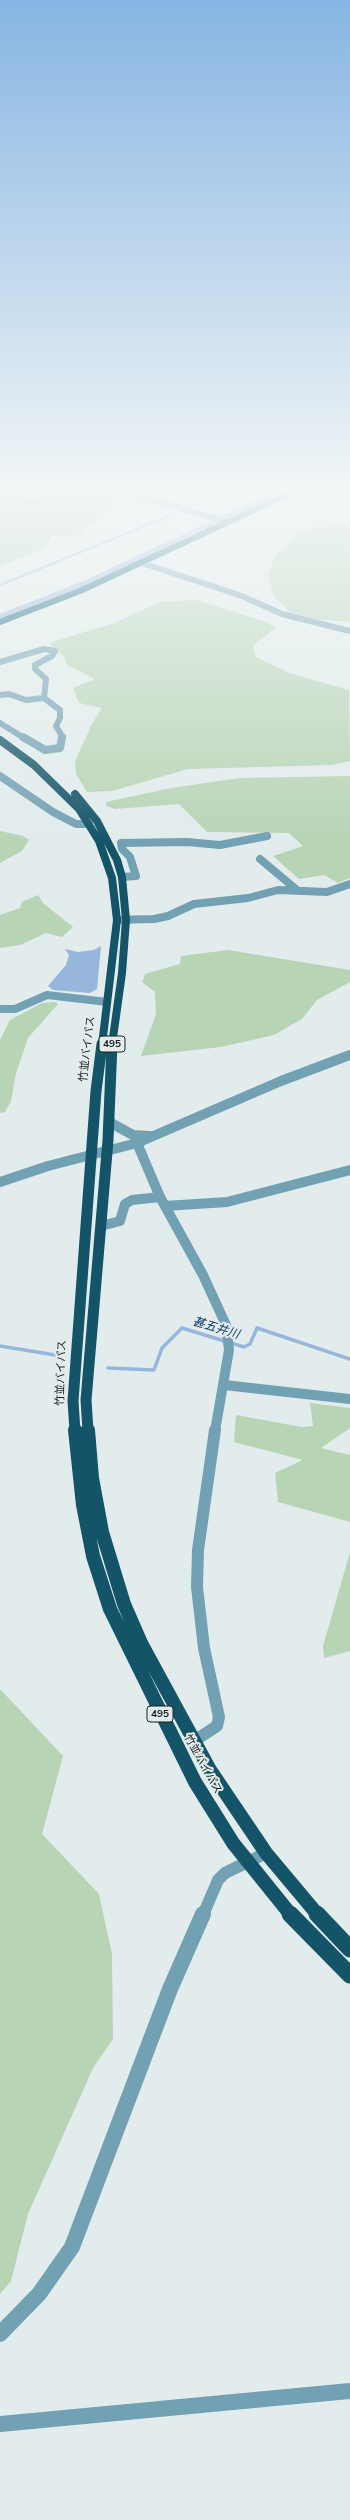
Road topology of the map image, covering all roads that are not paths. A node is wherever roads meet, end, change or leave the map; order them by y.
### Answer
1 (36, 609) edge
2 (270, 609) edge
3 (0, 622) edge
4 (350, 631) edge
5 (0, 662) edge
6 (0, 695) edge
7 (44, 698) junction
8 (0, 723) edge
9 (0, 733) edge
10 (0, 740) edge
11 (0, 776) edge
12 (89, 824) junction
13 (267, 836) dead end
14 (260, 859) dead end
15 (122, 877) junction
16 (350, 884) edge
17 (297, 890) junction
18 (122, 920) junction
19 (107, 1002) junction
20 (0, 1009) edge
21 (350, 1055) edge
22 (109, 1122) junction
23 (153, 1137) junction
24 (137, 1144) junction
25 (107, 1152) junction
26 (91, 1156) junction
27 (350, 1170) edge
28 (0, 1182) edge
29 (163, 1202) junction
30 (101, 1226) junction
31 (224, 1385) junction
32 (350, 1399) edge
33 (194, 1741) junction
34 (266, 1853) junction
35 (248, 1862) junction
36 (350, 1949) edge
37 (350, 1975) edge
38 (0, 2334) edge
39 (350, 2391) edge
40 (0, 2424) edge

1 - 3 main road
2 - 4 street
5 - 7 street
6 - 7 street
7 - 8 street
9 - 15 highway, 竹並バイパス / 495
10 - 12 highway, 竹並バイパス / 495
11 - 12 street
12 - 18 highway, 竹並バイパス / 495
13 - 15 street
14 - 17 street
15 - 18 highway, 竹並バイパス / 495
16 - 17 street
17 - 18 street
18 - 19 highway, 竹並バイパス / 495
18 - 22 highway, 竹並バイパス / 495
19 - 20 street
19 - 26 highway, 竹並バイパス / 495
21 - 23 street
22 - 23 street
22 - 25 highway, 竹並バイパス / 495
23 - 24 street
24 - 25 street
24 - 29 street
25 - 26 street
25 - 30 highway, 竹並バイパス / 495
26 - 28 street
26 - 35 highway, 竹並バイパス / 495
27 - 29 street
29 - 30 street
29 - 31 street
30 - 33 highway, 竹並バイパス / 495
31 - 32 street
31 - 33 street
33 - 34 highway, 竹並バイパス / 495
34 - 35 street
34 - 36 highway, 竹並バイパス / 495
35 - 37 highway, 竹並バイパス / 495
35 - 38 street
39 - 40 street

